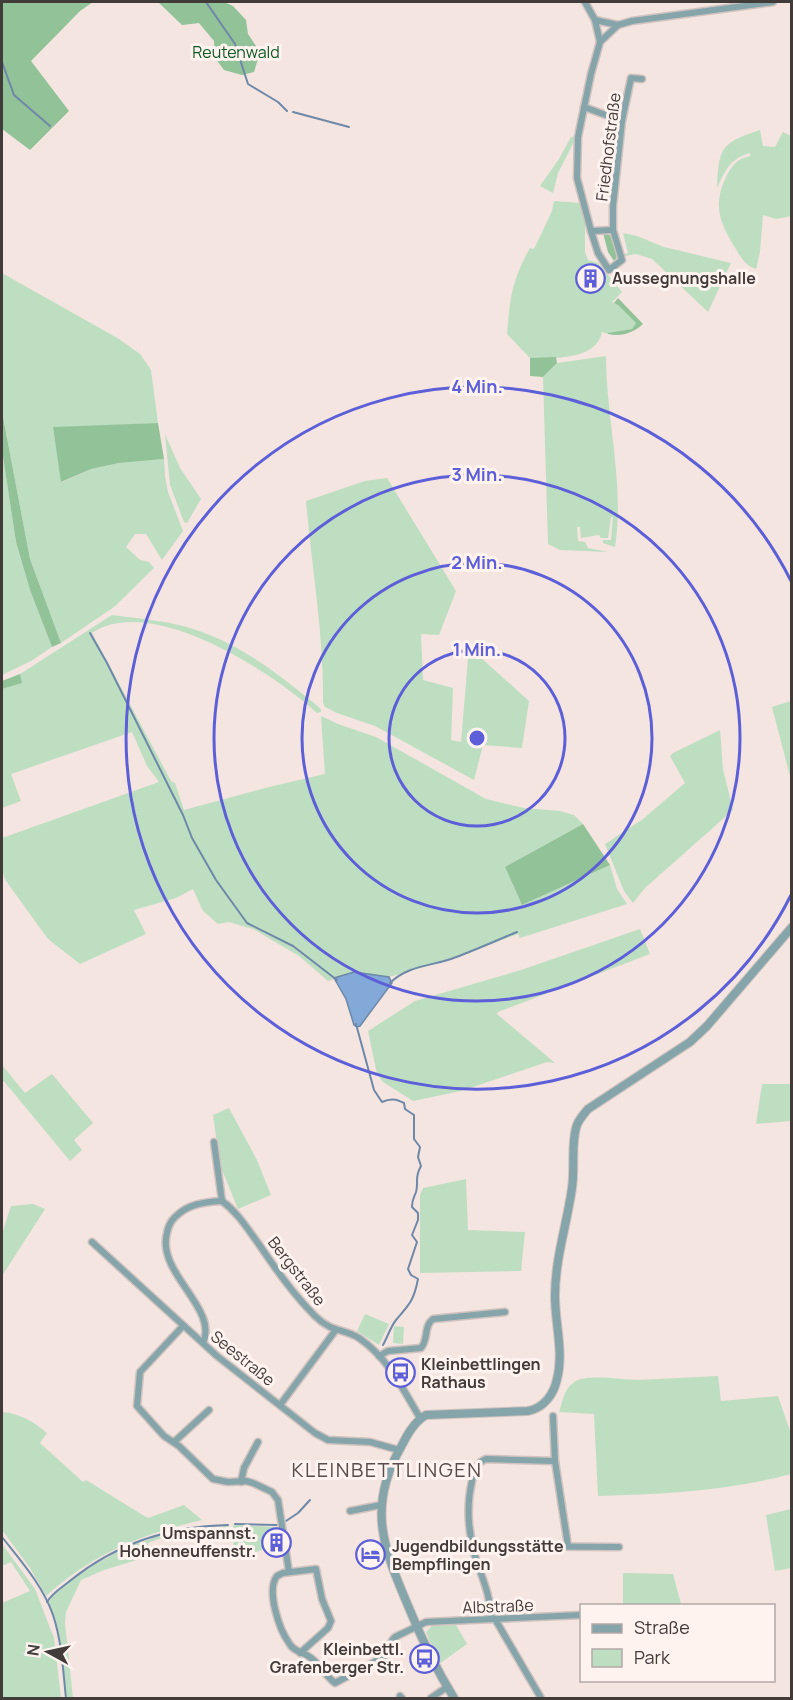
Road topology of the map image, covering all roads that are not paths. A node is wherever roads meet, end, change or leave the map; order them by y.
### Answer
1 (585, 2) edge
2 (773, 2) edge
3 (751, 3) edge
4 (595, 20) junction
5 (618, 25) junction
6 (600, 42) junction
7 (642, 80) dead end
8 (584, 107) junction
9 (622, 121) junction
10 (613, 230) junction
11 (591, 231) junction
12 (792, 927) edge
13 (214, 1142) dead end
14 (222, 1201) junction
15 (92, 1242) dead end
16 (505, 1312) dead end
17 (203, 1324) junction
18 (183, 1326) junction
19 (335, 1331) junction
20 (192, 1334) junction
21 (203, 1343) junction
22 (379, 1356) junction
23 (280, 1405) junction
24 (208, 1410) dead end
25 (553, 1416) dead end
26 (420, 1418) junction
27 (174, 1442) junction
28 (258, 1442) dead end
29 (399, 1450) junction
30 (555, 1461) junction
31 (241, 1482) junction
32 (381, 1505) junction
33 (350, 1511) dead end
34 (473, 1546) junction
35 (568, 1546) junction
36 (619, 1547) dead end
37 (289, 1572) junction
38 (580, 1615) edge
39 (493, 1619) junction
40 (416, 1626) junction
41 (300, 1653) junction
42 (447, 1687) junction
43 (431, 1698) edge
44 (454, 1698) edge
45 (540, 1698) edge

1 - 4 street, Friedhofstraße
2 - 3 street
3 - 5 street
4 - 5 street
4 - 6 street, Friedhofstraße
5 - 6 street
6 - 8 street, Friedhofstraße
7 - 9 street, Friedhofstraße
8 - 9 street
8 - 11 street, Friedhofstraße
9 - 10 street, Friedhofstraße
10 - 11 street
10 - 11 street, Friedhofstraße
12 - 26 street
13 - 14 street
14 - 17 street
14 - 19 street, Bergstraße
15 - 18 street, Seestraße
16 - 22 street
17 - 20 street
17 - 21 street
18 - 20 street, Seestraße
18 - 27 street
19 - 22 street, Bergstraße
19 - 23 street
20 - 21 street, Seestraße
21 - 23 street, Seestraße
22 - 26 street, Bergstraße
23 - 29 street, Seestraße
24 - 27 street
25 - 30 street
26 - 29 street
27 - 31 street
28 - 31 street
29 - 32 street
30 - 34 street
30 - 35 street
31 - 37 street
32 - 33 street
32 - 40 street
34 - 35 street
34 - 39 street
35 - 36 street
37 - 41 street
37 - 41 street
38 - 39 street, Albstraße
39 - 40 street, Albstraße
39 - 45 street
40 - 41 street
40 - 42 street
42 - 43 street
42 - 44 street

